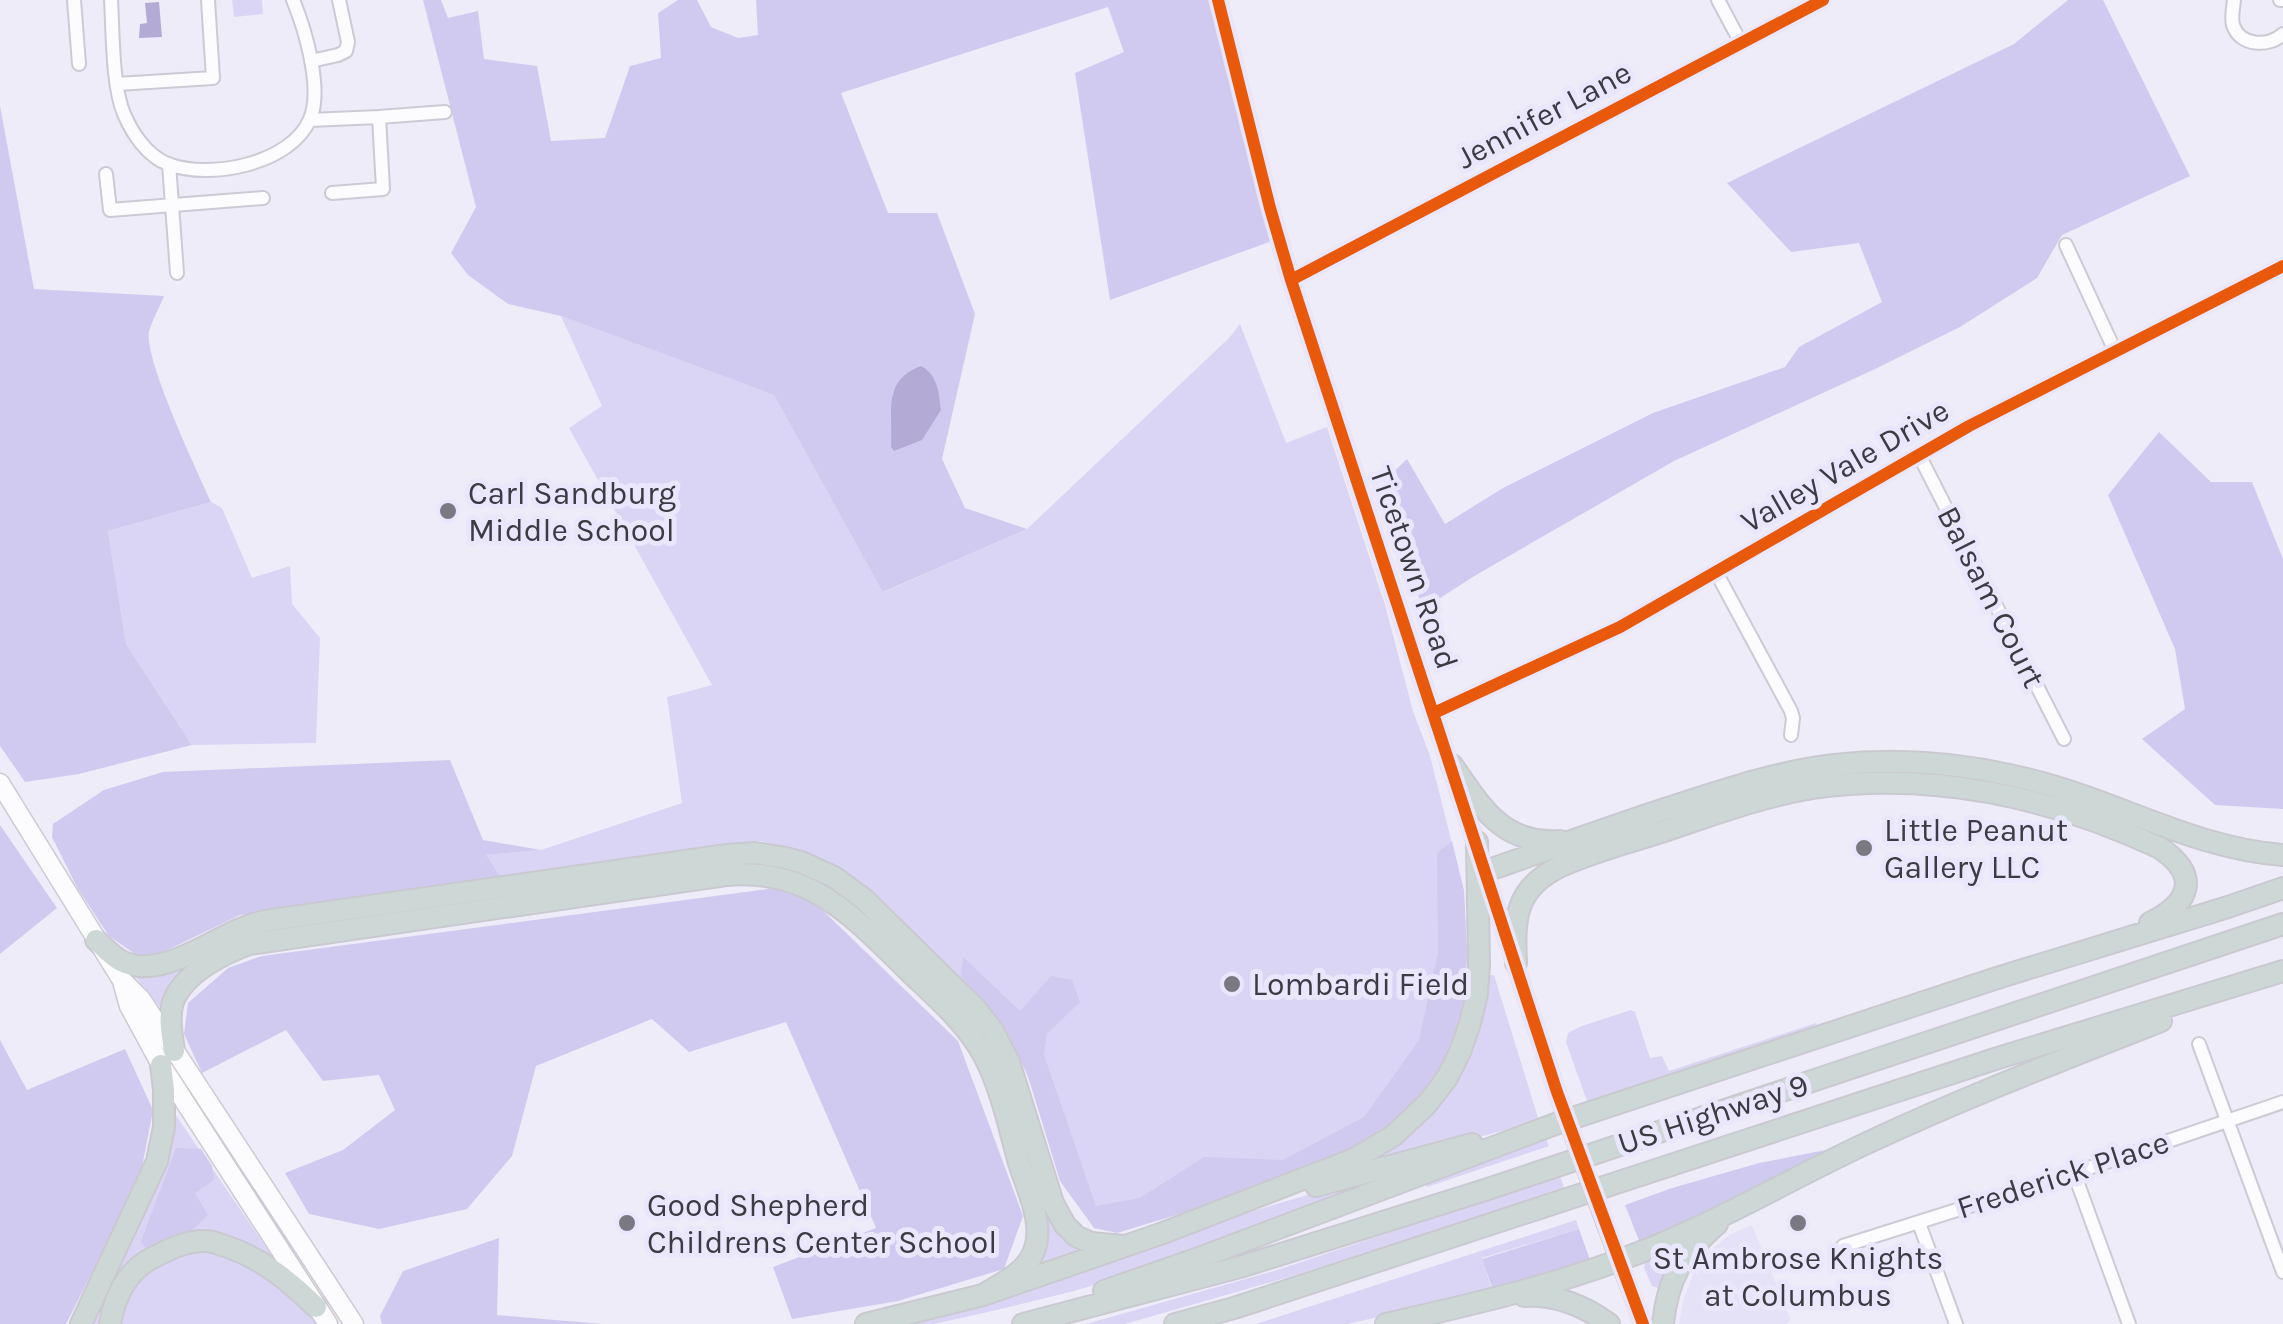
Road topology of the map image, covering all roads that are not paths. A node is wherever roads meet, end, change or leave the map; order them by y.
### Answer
1 (74, 0) edge
2 (111, 0) edge
3 (208, 0) edge
4 (293, 0) edge
5 (338, 0) edge
6 (1218, 0) edge
7 (1718, 0) edge
8 (1822, 0) edge
9 (2234, 0) edge
10 (2283, 34) edge
11 (1741, 43) junction
12 (310, 61) junction
13 (78, 64) dead end
14 (118, 84) junction
15 (444, 112) dead end
16 (380, 117) junction
17 (310, 120) junction
18 (168, 164) junction
19 (106, 174) dead end
20 (332, 193) dead end
21 (263, 198) dead end
22 (172, 205) junction
23 (2066, 245) dead end
24 (2282, 270) edge
25 (176, 273) dead end
26 (1291, 280) junction
27 (2115, 352) junction
28 (1919, 455) junction
29 (1716, 572) junction
30 (1434, 712) junction
31 (1792, 735) dead end
32 (2064, 739) dead end
33 (1452, 765) junction
34 (0, 783) edge
35 (1572, 840) junction
36 (1477, 842) junction
37 (2283, 855) edge
38 (1486, 871) junction
39 (2283, 888) edge
40 (2283, 924) edge
41 (96, 940) junction
42 (2098, 948) junction
43 (1516, 964) junction
44 (2283, 971) edge
45 (2199, 1044) dead end
46 (167, 1058) junction
47 (2283, 1102) edge
48 (2227, 1120) junction
49 (1558, 1123) junction
50 (2074, 1173) junction
51 (1242, 1205) junction
52 (1729, 1213) junction
53 (1918, 1223) junction
54 (1124, 1246) junction
55 (1843, 1246) dead end
56 (1620, 1260) junction
57 (2283, 1272) edge
58 (983, 1295) junction
59 (1492, 1300) junction
60 (322, 1316) edge
61 (1031, 1322) edge
62 (82, 1324) edge
63 (110, 1324) edge
64 (354, 1324) edge
65 (866, 1324) edge
66 (1175, 1324) edge
67 (1386, 1324) edge
68 (1609, 1324) edge
69 (1643, 1324) edge
70 (1663, 1324) edge
71 (1956, 1324) edge
72 (2130, 1324) edge

1 - 13 street
2 - 14 street
3 - 14 street
4 - 12 street
5 - 12 street
6 - 26 street, Ticetown Road
7 - 11 street
8 - 11 street, Jennifer Lane
9 - 10 street
11 - 26 street, Jennifer Lane
12 - 17 street
14 - 18 street
15 - 16 street
16 - 17 street
16 - 20 street
17 - 18 street
18 - 22 street
19 - 22 street
21 - 22 street
22 - 25 street
23 - 27 street
24 - 27 street, Valley Vale Drive
26 - 30 street, Ticetown Road
27 - 28 street, Valley Vale Drive
28 - 29 street, Valley Vale Drive
28 - 32 street, Balsam Court
29 - 30 street, Valley Vale Drive
29 - 31 street
30 - 33 street, Ticetown Road
33 - 35 highway
33 - 36 street, Ticetown Road
34 - 41 main road
35 - 37 highway
35 - 38 highway
36 - 38 street, Ticetown Road
36 - 51 highway
38 - 43 street, Ticetown Road
39 - 42 highway
40 - 61 highway, US Highway 9
41 - 46 main road
41 - 54 highway
42 - 43 highway
42 - 49 highway
43 - 56 street, Ticetown Road, bridge
44 - 52 highway
44 - 66 highway, US Highway 9
45 - 48 street
46 - 58 highway
46 - 60 main road
46 - 62 highway
46 - 64 main road
47 - 48 street, Frederick Place
48 - 50 street, Frederick Place
48 - 57 street
49 - 51 highway
49 - 61 highway
50 - 53 street, Frederick Place
50 - 72 street
51 - 54 highway
52 - 56 highway
52 - 70 highway
53 - 55 street, Frederick Place
53 - 71 street
54 - 58 highway
56 - 59 highway
56 - 69 street, Ticetown Road
58 - 65 highway
59 - 67 highway
59 - 68 highway
60 - 63 highway

